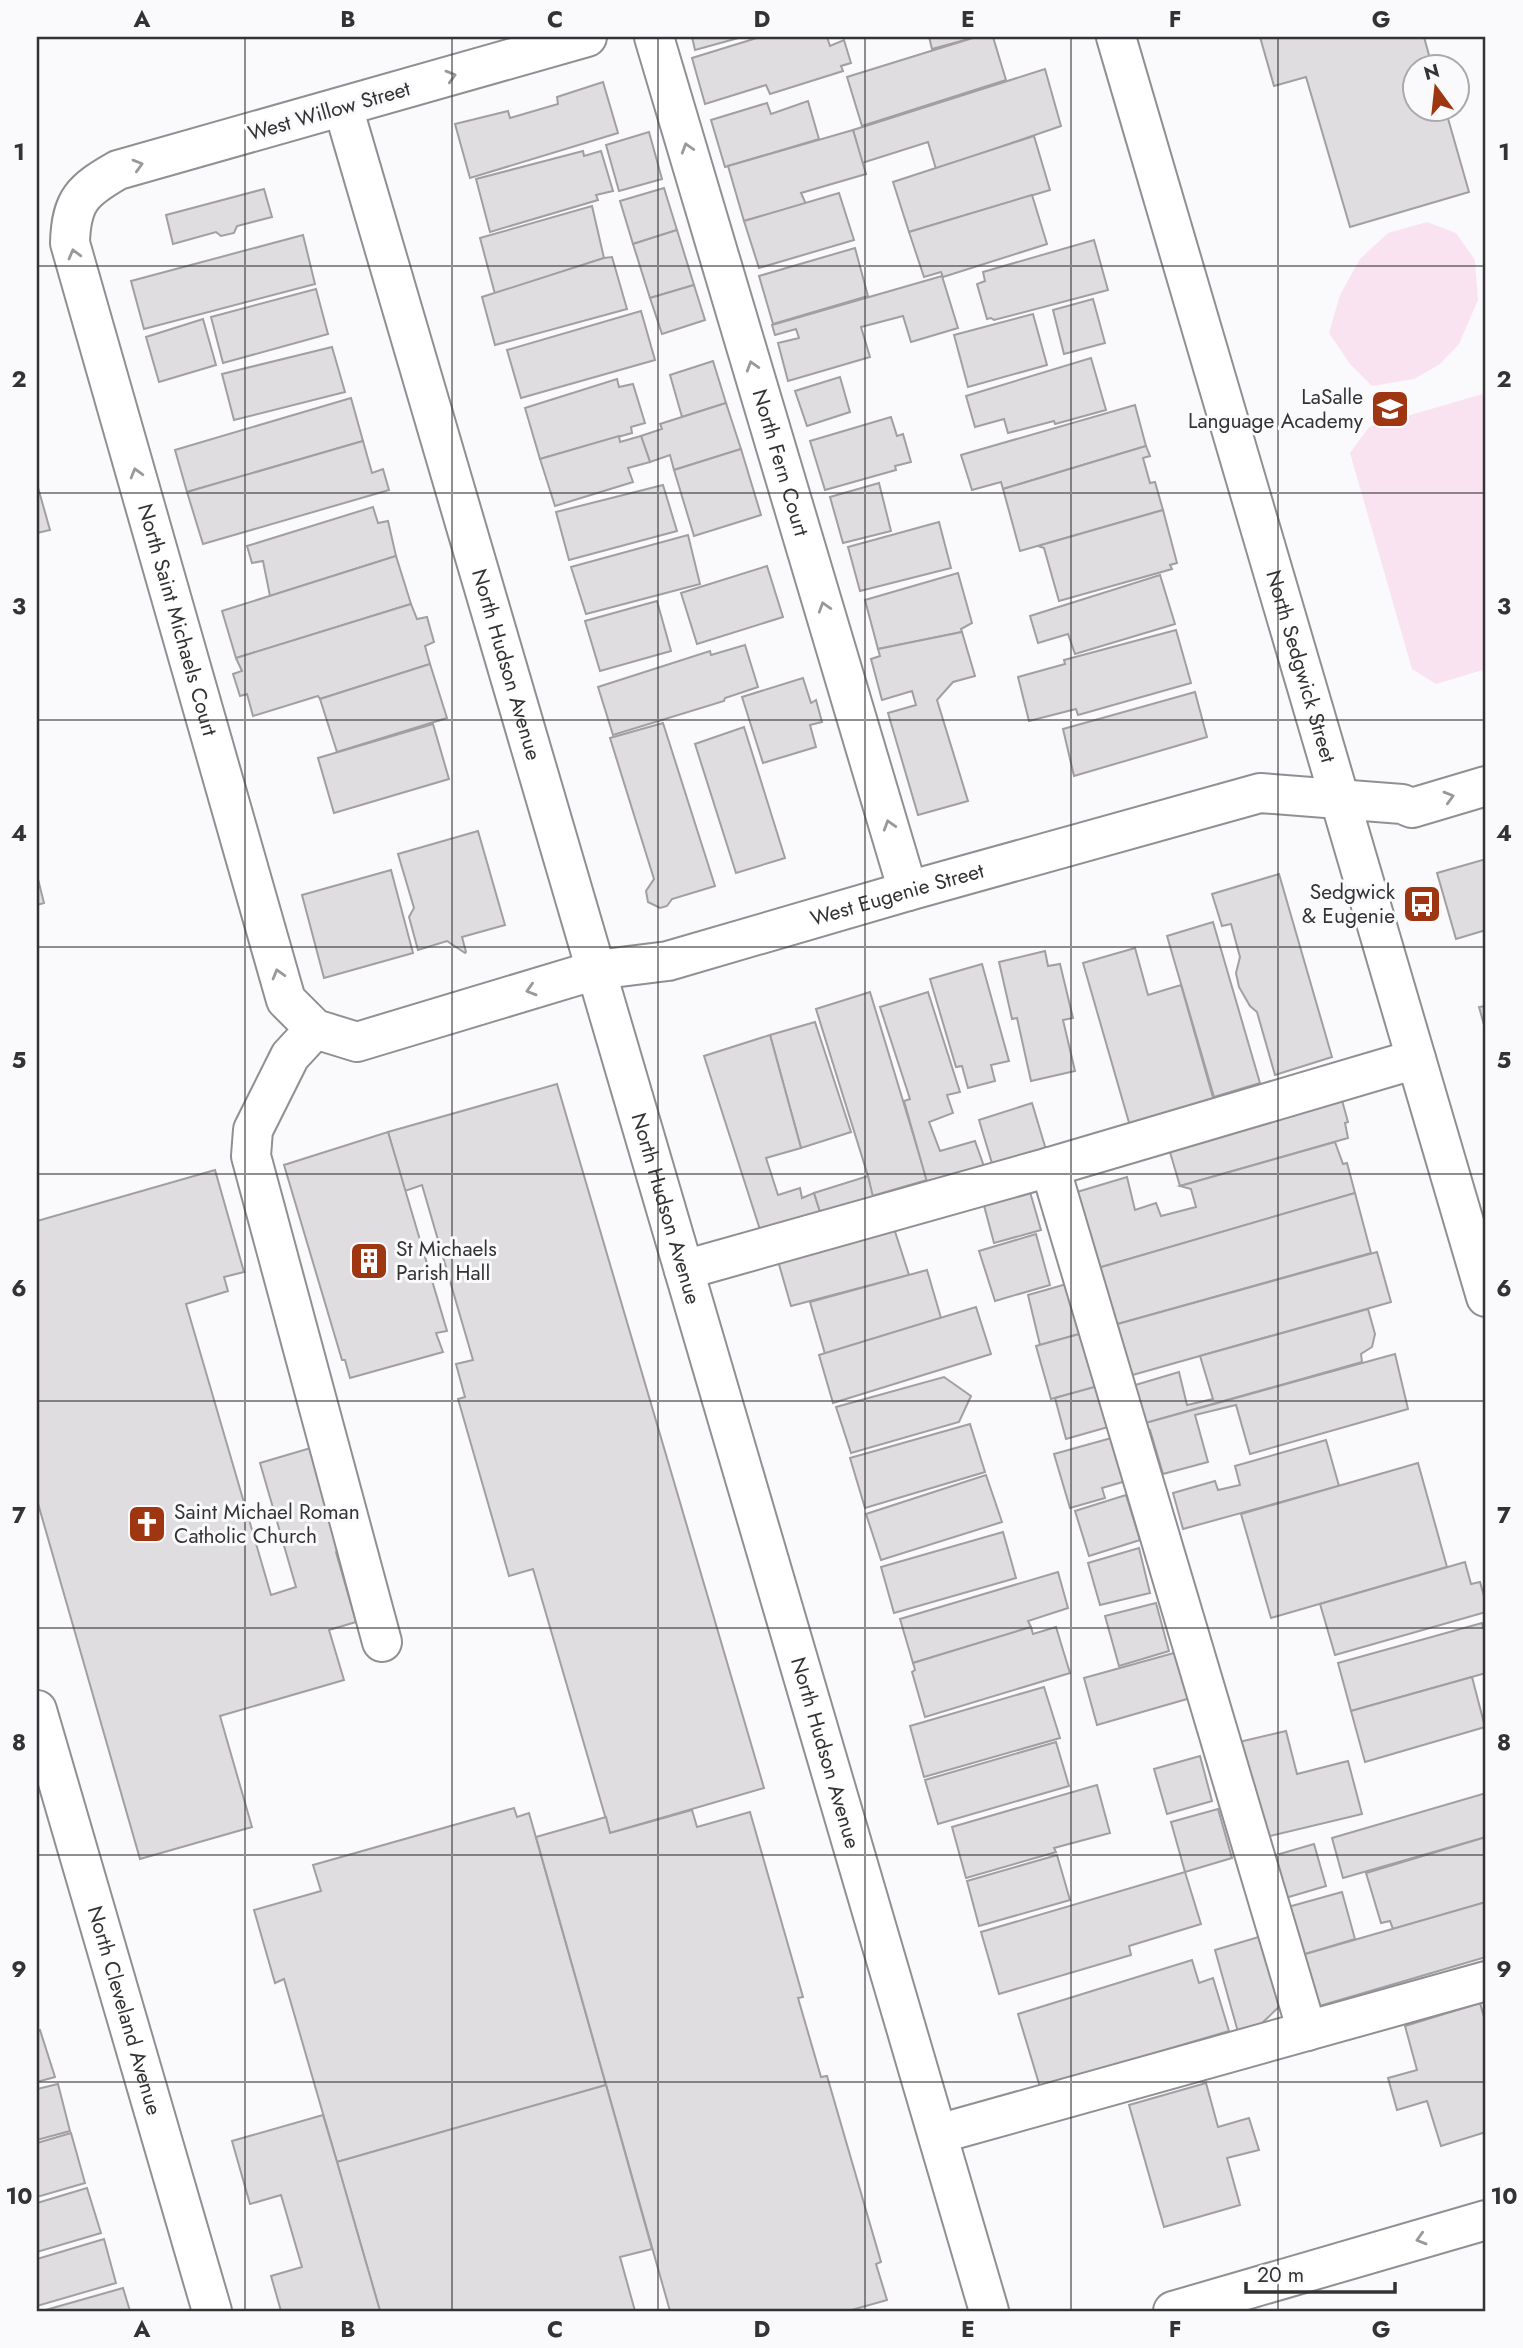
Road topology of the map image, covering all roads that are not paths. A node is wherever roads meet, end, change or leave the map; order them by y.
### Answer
1 (587, 37) edge
2 (654, 37) edge
3 (1116, 37) edge
4 (343, 107) junction
5 (80, 199) joint
6 (1486, 786) edge
7 (1340, 800) junction
8 (908, 891) junction
9 (596, 970) junction
10 (315, 1030) junction
11 (1416, 1059) junction
12 (1050, 1167) junction
13 (684, 1269) junction
14 (1486, 1297) edge
15 (382, 1642) dead end
16 (37, 1710) edge
17 (1486, 1981) edge
18 (1307, 2031) junction
19 (937, 2134) junction
20 (1486, 2220) edge
21 (212, 2311) edge
22 (989, 2311) edge
23 (1173, 2311) edge

4 -> 1 street, West Willow Street
8 -> 2 street, North Fern Court
3 - 7 street, North Sedgwick Street
5 -> 4 street, West Willow Street
4 - 9 street, North Hudson Avenue
10 -> 5 street, North Saint Michaels Court
7 -> 6 street, West Eugenie Street
7 - 8 street, West Eugenie Street
7 - 11 street, North Sedgwick Street
8 - 9 street, West Eugenie Street
9 -> 10 street, West Eugenie Street
9 - 13 street, North Hudson Avenue
10 - 15 street
11 - 12 street
11 - 14 street, North Sedgwick Street
12 - 13 street
12 - 18 street
13 - 19 street, North Hudson Avenue
16 - 21 street, North Cleveland Avenue
17 - 18 street
18 - 19 street
19 - 22 street, North Hudson Avenue
20 -> 23 street

